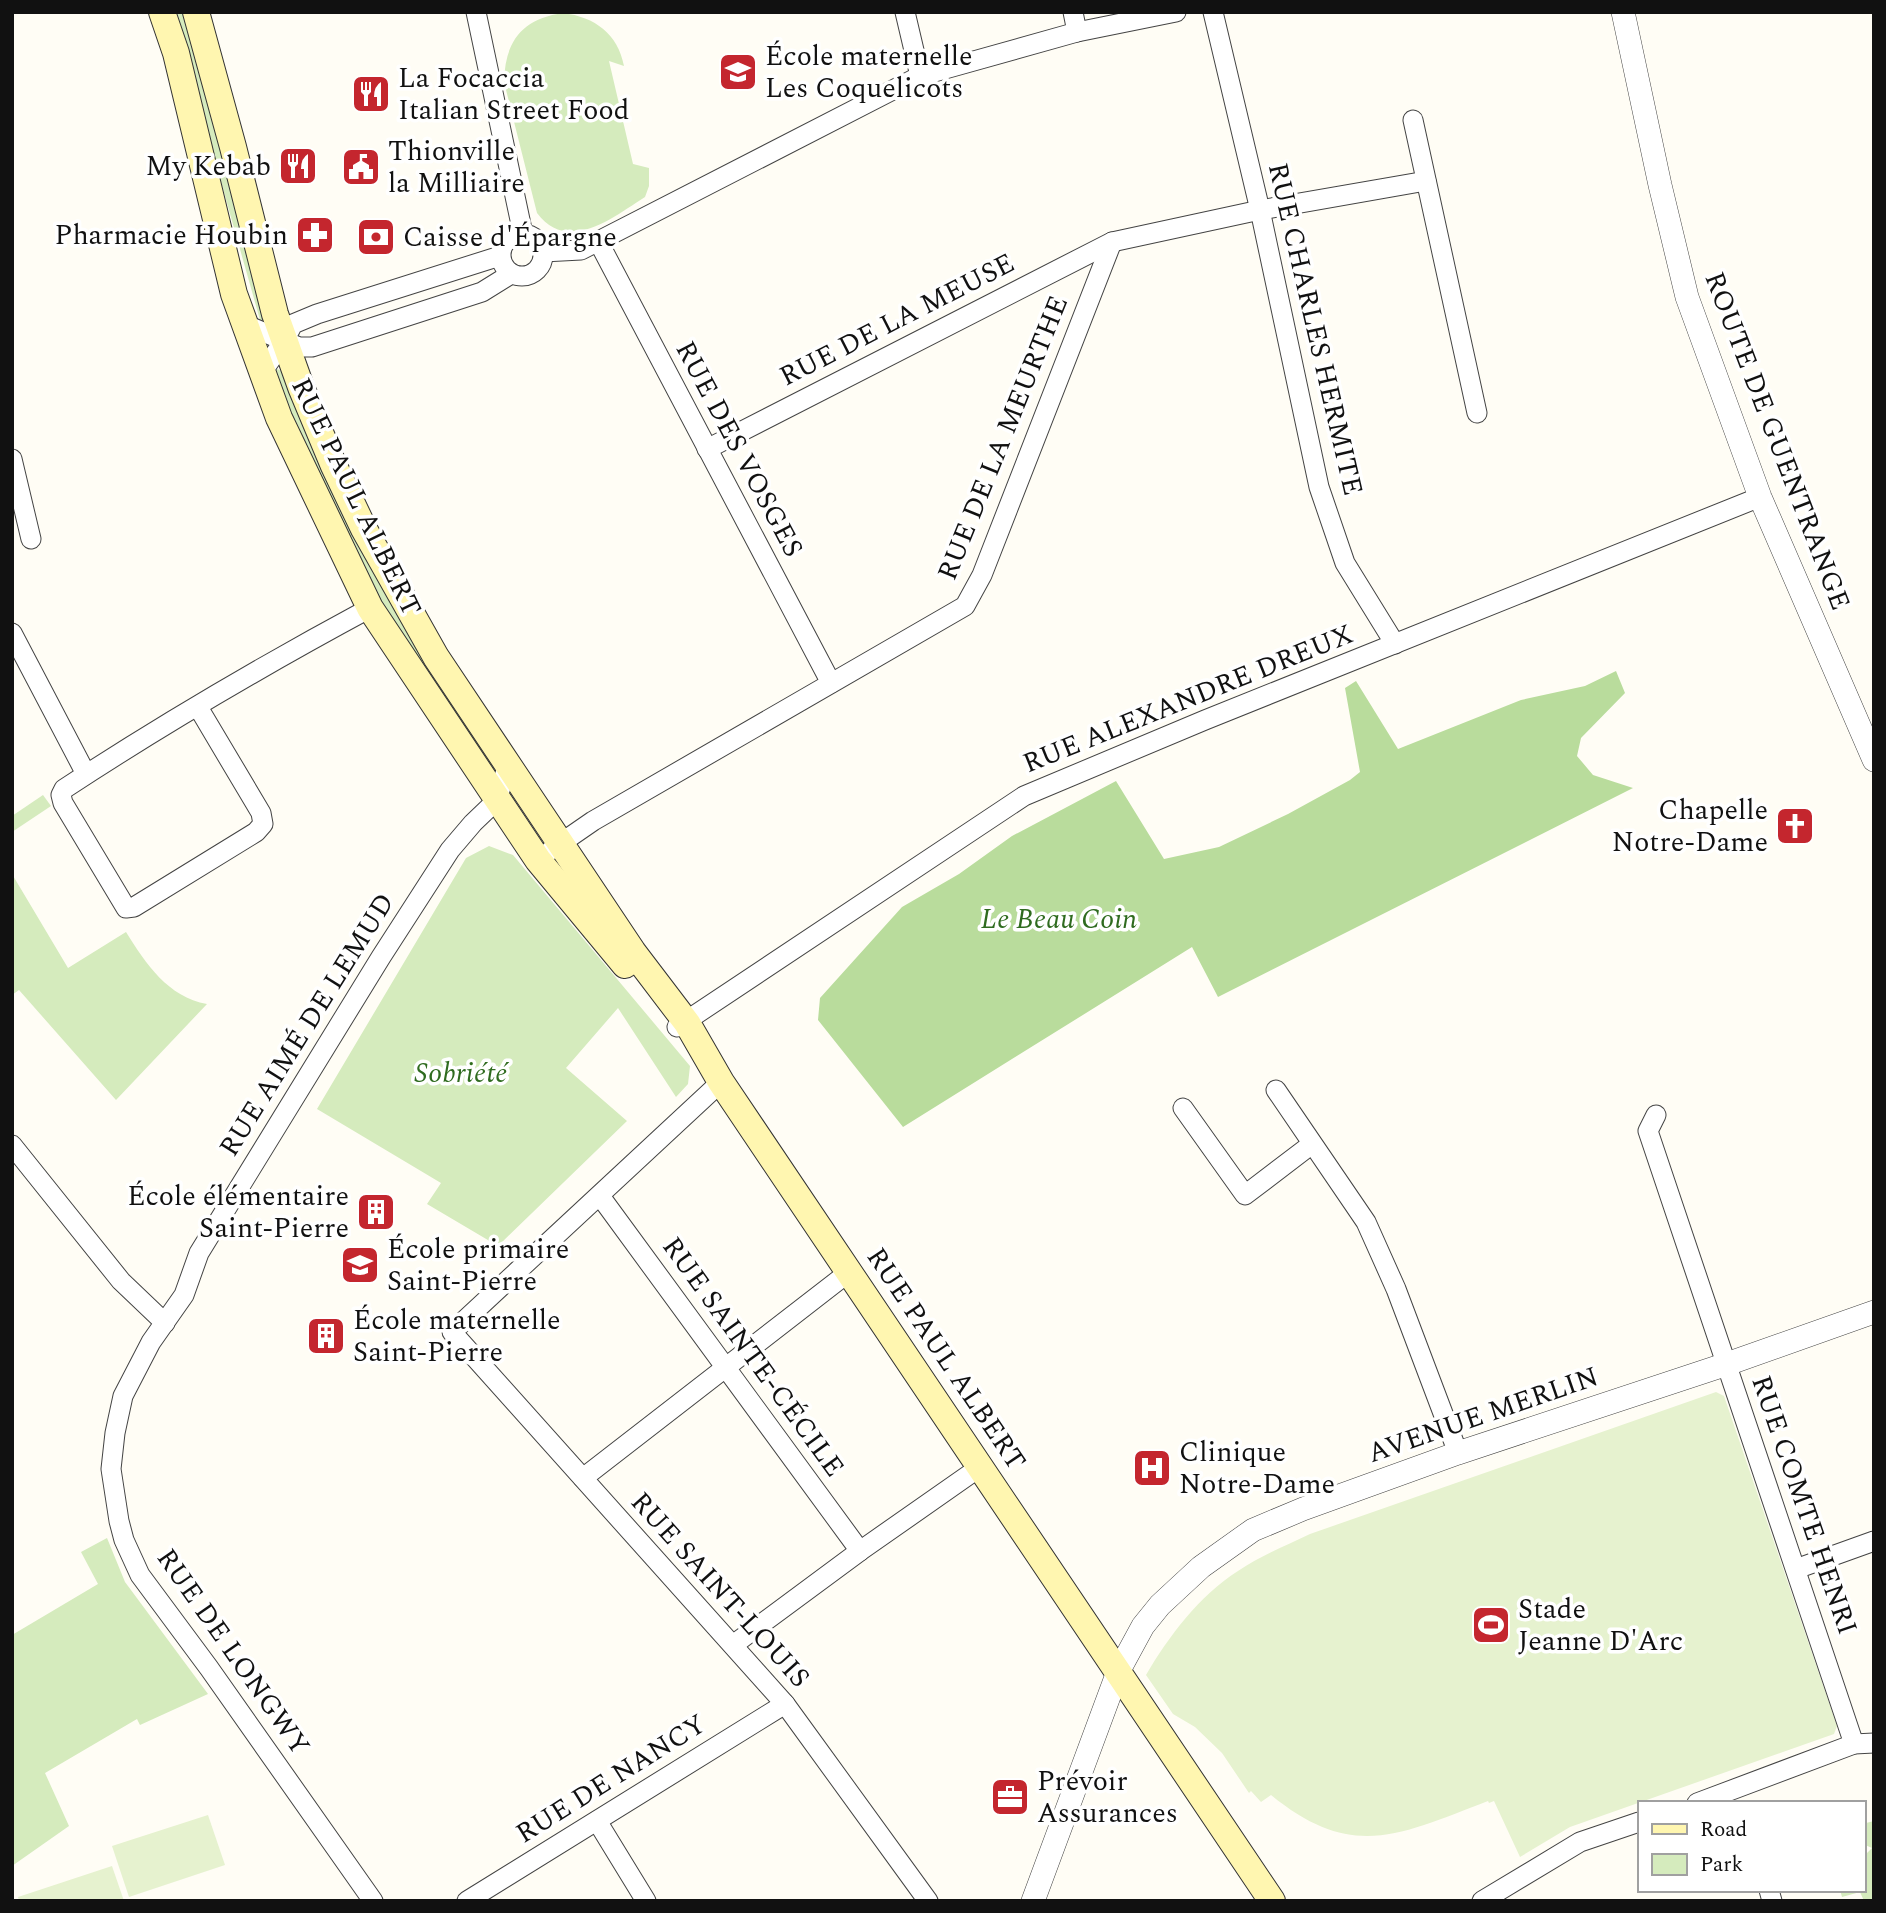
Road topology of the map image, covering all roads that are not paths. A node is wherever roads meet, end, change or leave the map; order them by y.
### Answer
1 (162, 12) edge
2 (196, 12) edge
3 (476, 12) edge
4 (905, 12) edge
5 (1176, 12) edge
6 (1213, 12) edge
7 (1623, 12) edge
8 (1075, 22) edge
9 (920, 76) junction
10 (1413, 120) dead end
11 (1426, 181) junction
12 (1260, 210) junction
13 (523, 234) junction
14 (598, 241) junction
15 (1112, 242) junction
16 (543, 252) junction
17 (500, 256) junction
18 (511, 274) junction
19 (244, 324) junction
20 (284, 341) junction
21 (262, 372) junction
22 (1477, 413) dead end
23 (707, 449) junction
24 (13, 468) edge
25 (1760, 497) junction
26 (31, 539) dead end
27 (370, 608) junction
28 (12, 633) edge
29 (1395, 645) junction
30 (831, 683) junction
31 (198, 707) junction
32 (1874, 760) edge
33 (508, 764) junction
34 (86, 774) junction
35 (497, 800) junction
36 (560, 844) junction
37 (538, 860) junction
38 (681, 1025) junction
39 (721, 1082) junction
40 (1276, 1090) dead end
41 (1182, 1108) dead end
42 (1656, 1115) dead end
43 (1312, 1144) junction
44 (12, 1145) edge
45 (600, 1196) junction
46 (849, 1272) junction
47 (1874, 1312) edge
48 (164, 1323) junction
49 (1727, 1364) junction
50 (726, 1367) junction
51 (1458, 1453) junction
52 (981, 1468) junction
53 (583, 1478) junction
54 (1874, 1541) edge
55 (860, 1551) junction
56 (1796, 1569) junction
57 (733, 1645) junction
58 (1118, 1672) junction
59 (785, 1704) junction
60 (1864, 1744) edge
61 (1736, 1796) edge
62 (1708, 1801) edge
63 (597, 1821) junction
64 (1638, 1822) edge
65 (373, 1901) edge
66 (467, 1901) edge
67 (646, 1901) edge
68 (928, 1901) edge
69 (1034, 1901) edge
70 (1272, 1901) edge
71 (1482, 1901) edge

1 - 19 main road, RUE PAUL ALBERT
2 - 20 main road, RUE PAUL ALBERT
3 - 13 street
4 - 9 street
5 - 8 street
6 - 12 street, RUE CHARLES HERMITE
7 - 25 street, ROUTE DE GUENTRANGE
8 - 9 street
9 - 14 street
10 - 11 street
11 - 12 street
11 - 22 street
12 - 15 street
12 - 29 street, RUE CHARLES HERMITE
13 - 16 street
13 - 17 street
14 - 16 street
14 - 23 street, RUE DES VOSGES
15 - 23 street, RUE DE LA MEUSE
15 - 30 street, RUE DE LA MEURTHE
16 - 18 street
17 - 18 street
17 - 20 street
18 - 20 street
19 - 20 street
19 - 21 main road, RUE PAUL ALBERT
20 - 21 street
20 - 33 main road, RUE PAUL ALBERT
21 - 27 main road, RUE PAUL ALBERT
23 - 30 street, RUE DES VOSGES
24 - 26 street
25 - 29 street, RUE ALEXANDRE DREUX
25 - 32 street, ROUTE DE GUENTRANGE
27 - 31 street
27 - 35 main road, RUE PAUL ALBERT
28 - 34 street
29 - 38 street, RUE ALEXANDRE DREUX
30 - 36 street, RUE DE LA MEURTHE
31 - 34 street
31 - 34 street
33 - 35 street, RUE AIMÉ DE LEMUD
33 - 36 main road, RUE PAUL ALBERT
35 - 37 main road, RUE PAUL ALBERT
35 - 48 street, RUE AIMÉ DE LEMUD
36 - 37 street, RUE DE LA MEURTHE
36 - 38 main road, RUE PAUL ALBERT
37 - 38 main road, RUE PAUL ALBERT
38 - 39 main road, RUE PAUL ALBERT
39 - 45 street
39 - 46 main road, RUE PAUL ALBERT
40 - 43 street
41 - 43 street
42 - 49 street, RUE COMTE HENRI
43 - 51 street
44 - 48 street
45 - 50 street, RUE SAINTE-CÉCILE
45 - 53 street, RUE SAINT-LOUIS
46 - 50 street
46 - 52 main road, RUE PAUL ALBERT
47 - 49 street, AVENUE MERLIN
48 - 65 street, RUE DE LONGWY
49 - 51 street, AVENUE MERLIN
49 - 56 street, RUE COMTE HENRI
50 - 53 street
50 - 55 street, RUE SAINTE-CÉCILE
51 - 58 street, AVENUE MERLIN
52 - 55 street
52 - 58 main road, RUE PAUL ALBERT
53 - 57 street, RUE SAINT-LOUIS
54 - 56 street
55 - 57 street
56 - 60 street, RUE COMTE HENRI
57 - 59 street, RUE SAINT-LOUIS
58 - 69 street, AVENUE MERLIN
58 - 70 main road, RUE PAUL ALBERT
59 - 63 street, RUE DE NANCY
59 - 68 street, RUE SAINT-LOUIS
60 - 61 street
61 - 62 street
63 - 66 street, RUE DE NANCY
63 - 67 street
64 - 71 street

